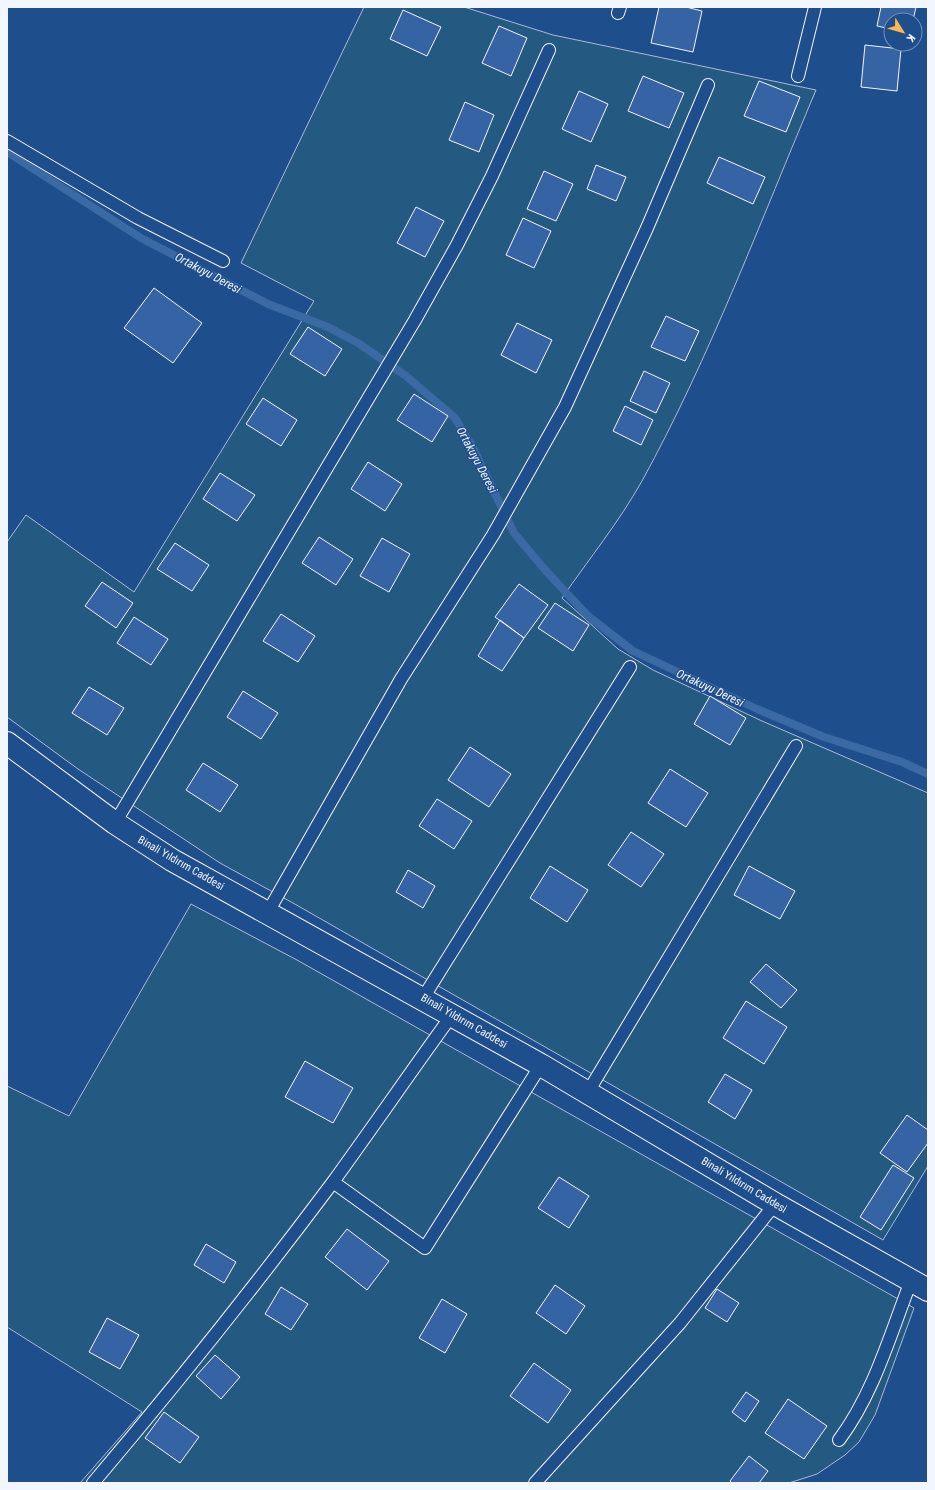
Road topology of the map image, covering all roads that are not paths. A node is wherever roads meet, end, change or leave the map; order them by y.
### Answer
1 (815, 7) edge
2 (549, 50) dead end
3 (798, 76) dead end
4 (708, 85) dead end
5 (7, 141) edge
6 (223, 261) dead end
7 (630, 667) dead end
8 (7, 743) edge
9 (796, 746) dead end
10 (115, 823) junction
11 (268, 912) junction
12 (423, 998) junction
13 (452, 1015) junction
14 (541, 1065) junction
15 (588, 1092) junction
16 (333, 1182) junction
17 (775, 1204) junction
18 (920, 1285) edge
19 (839, 1440) dead end
20 (93, 1483) edge
21 (535, 1483) edge

1 - 3 lane
2 - 10 lane
4 - 11 lane
5 - 6 lane
7 - 12 lane
8 - 10 street, Binali Yıldırım Caddesi
9 - 15 lane
10 - 11 street, Binali Yıldırım Caddesi
11 - 12 street, Binali Yıldırım Caddesi
12 - 13 street, Binali Yıldırım Caddesi
13 - 14 street, Binali Yıldırım Caddesi
13 - 16 lane
14 - 15 street, Binali Yıldırım Caddesi
14 - 16 lane
15 - 17 street, Binali Yıldırım Caddesi
16 - 20 lane
17 - 18 street, Binali Yıldırım Caddesi
17 - 21 lane
18 - 19 lane

